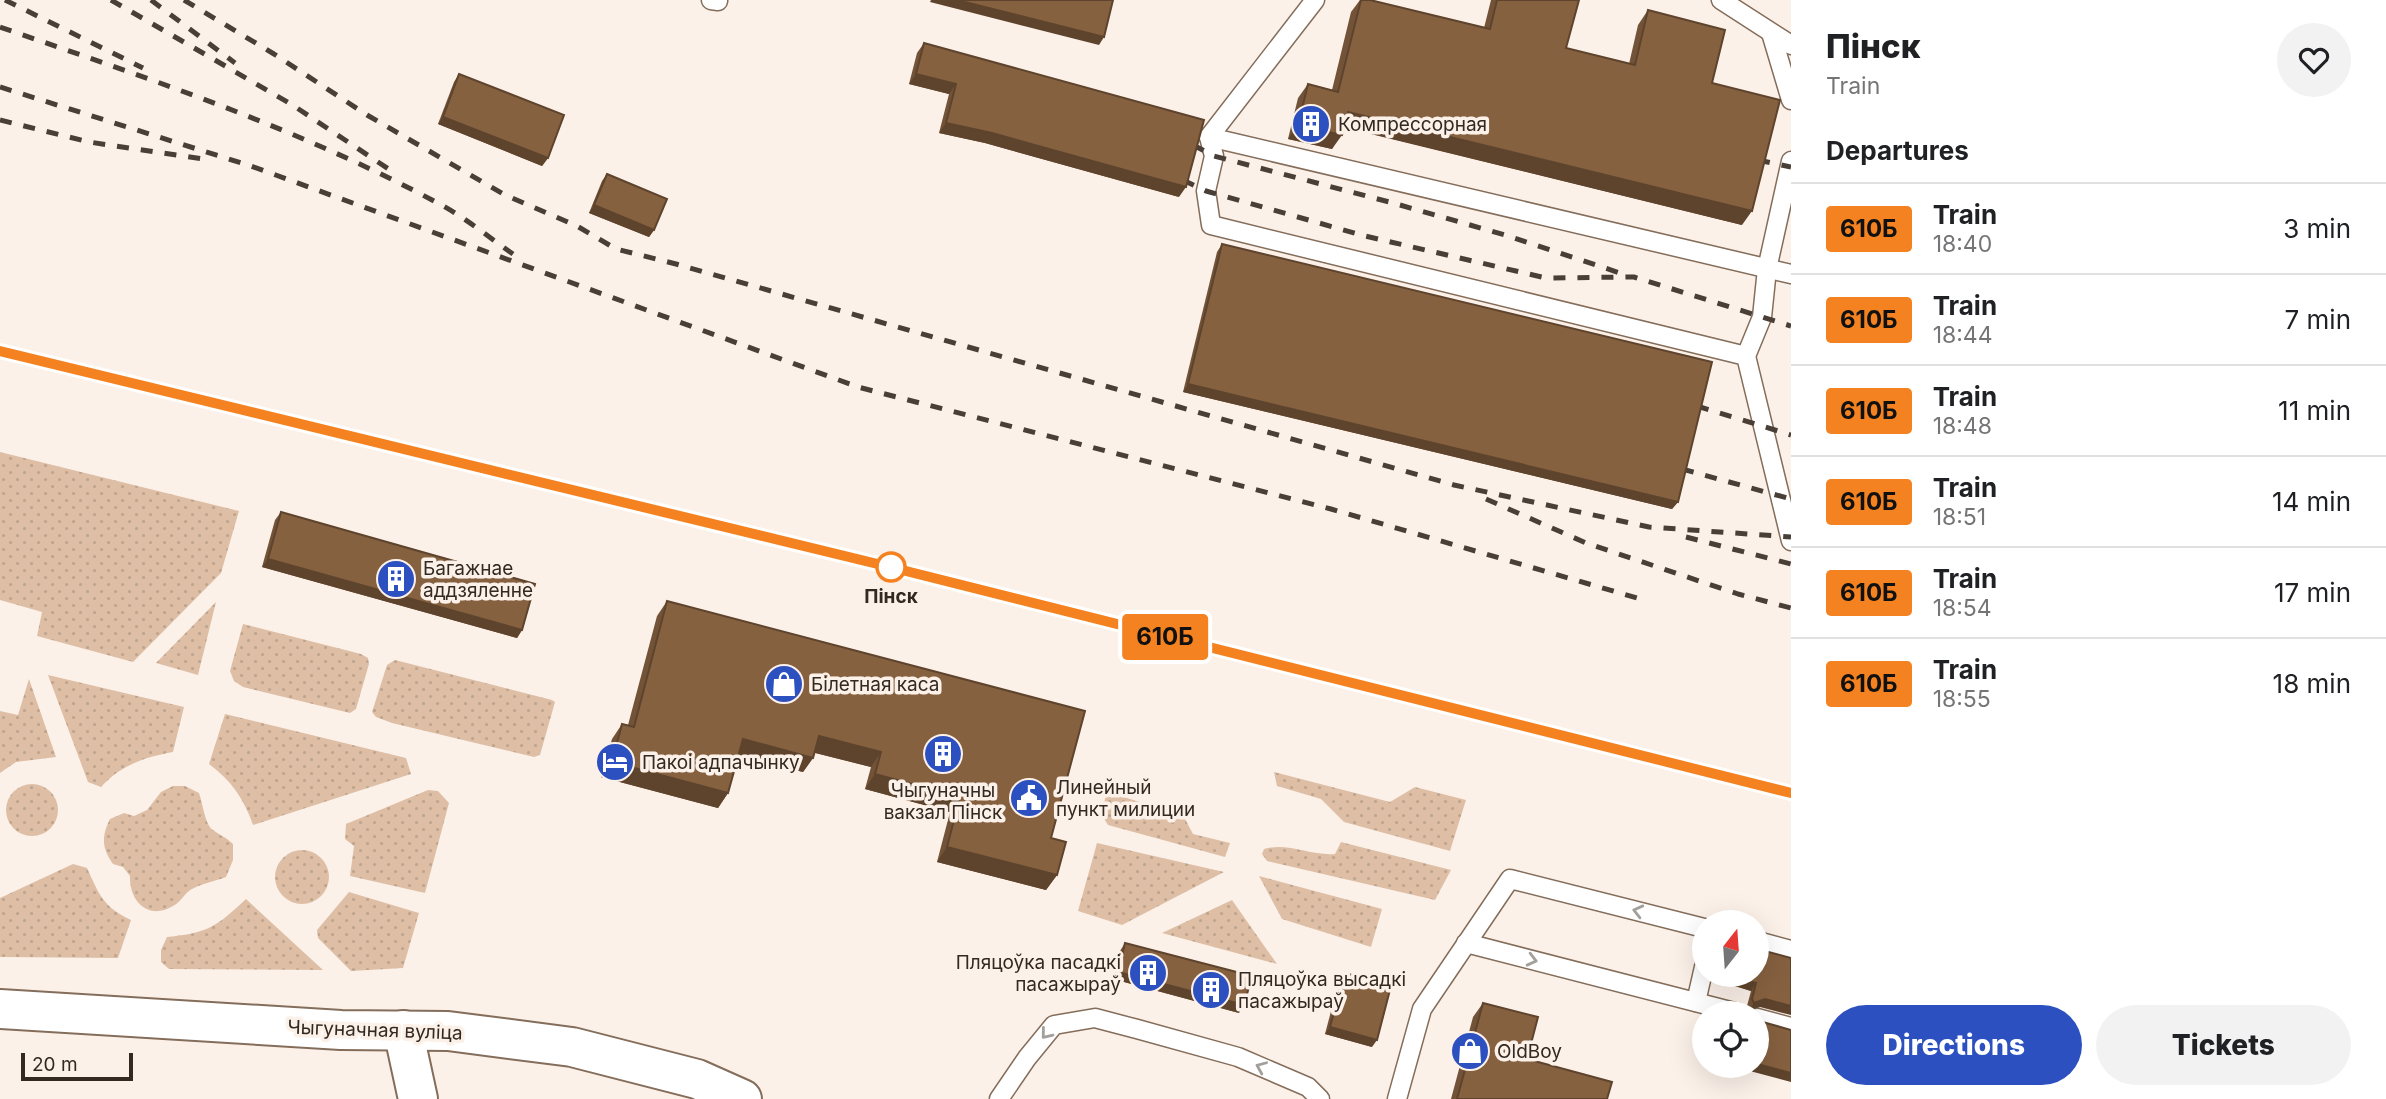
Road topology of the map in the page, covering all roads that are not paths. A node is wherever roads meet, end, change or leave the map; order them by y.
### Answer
1 (1315, 0) edge
2 (1721, 0) edge
3 (1771, 33) junction
4 (1791, 46) edge
5 (1791, 100) edge
6 (1209, 136) junction
7 (1791, 161) edge
8 (1766, 269) junction
9 (1791, 274) edge
10 (1746, 356) junction
11 (1791, 541) edge
12 (1692, 925) edge
13 (1466, 943) junction
14 (1769, 944) edge
15 (1791, 950) edge
16 (1692, 1001) edge
17 (0, 1009) edge
18 (1769, 1021) edge
19 (1791, 1027) edge
20 (404, 1030) junction
21 (418, 1099) edge
22 (742, 1099) edge
23 (999, 1099) edge
24 (1320, 1099) edge
25 (1397, 1099) edge

1 - 6 lane
2 - 3 lane
3 - 4 lane
3 - 5 lane
6 - 8 lane
6 - 10 lane
7 - 8 lane
8 - 9 lane
8 - 10 lane
10 - 11 lane
12 -> 13 lane
13 -> 16 lane
13 - 25 lane
14 - 15 lane
17 - 20 street, Чыгуначная вуліца
18 - 19 lane
20 - 21 street
20 - 22 street, Чыгуначная вуліца
24 -> 23 lane

